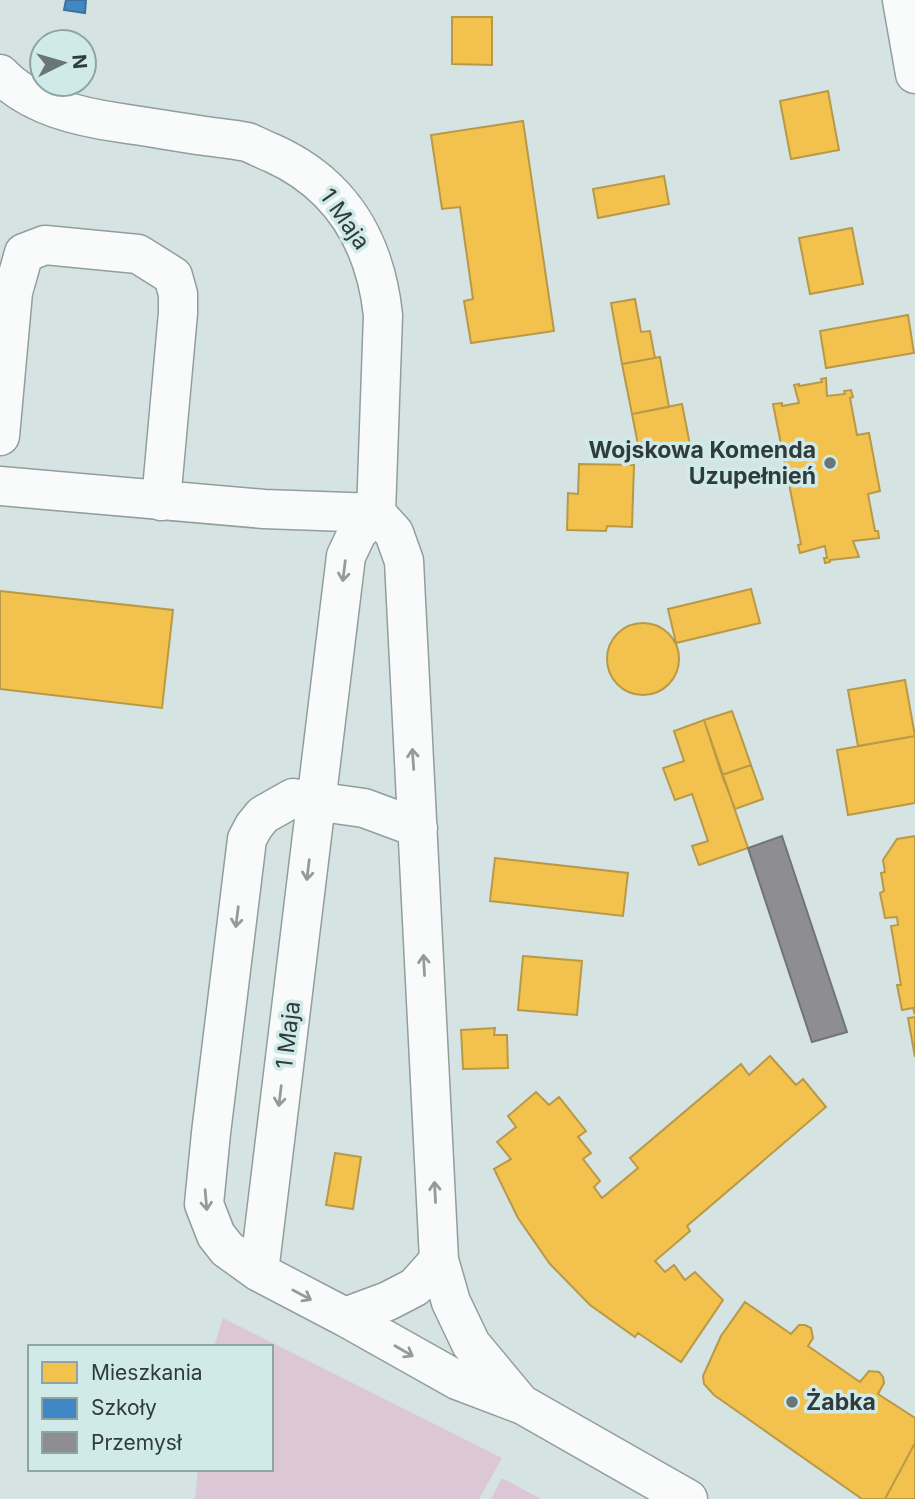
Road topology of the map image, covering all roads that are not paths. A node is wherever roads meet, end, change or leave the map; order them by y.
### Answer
1 (902, 0) edge
2 (0, 74) edge
3 (915, 74) edge
4 (12, 248) edge
5 (0, 436) edge
6 (0, 486) edge
7 (161, 501) junction
8 (376, 513) junction
9 (305, 800) junction
10 (418, 828) junction
11 (439, 1260) junction
12 (259, 1272) junction
13 (345, 1317) junction
14 (523, 1405) junction
15 (688, 1499) edge

1 - 3 street
2 - 8 street, 1 Maja
4 - 5 street
4 - 7 street
6 - 7 street
7 - 8 street
8 -> 9 street, 1 Maja
10 -> 8 street
9 - 10 street
9 -> 12 street, 1 Maja
9 -> 12 street
11 -> 10 street
11 - 13 street
11 - 14 street
12 -> 13 street
13 -> 14 street
14 - 15 street

